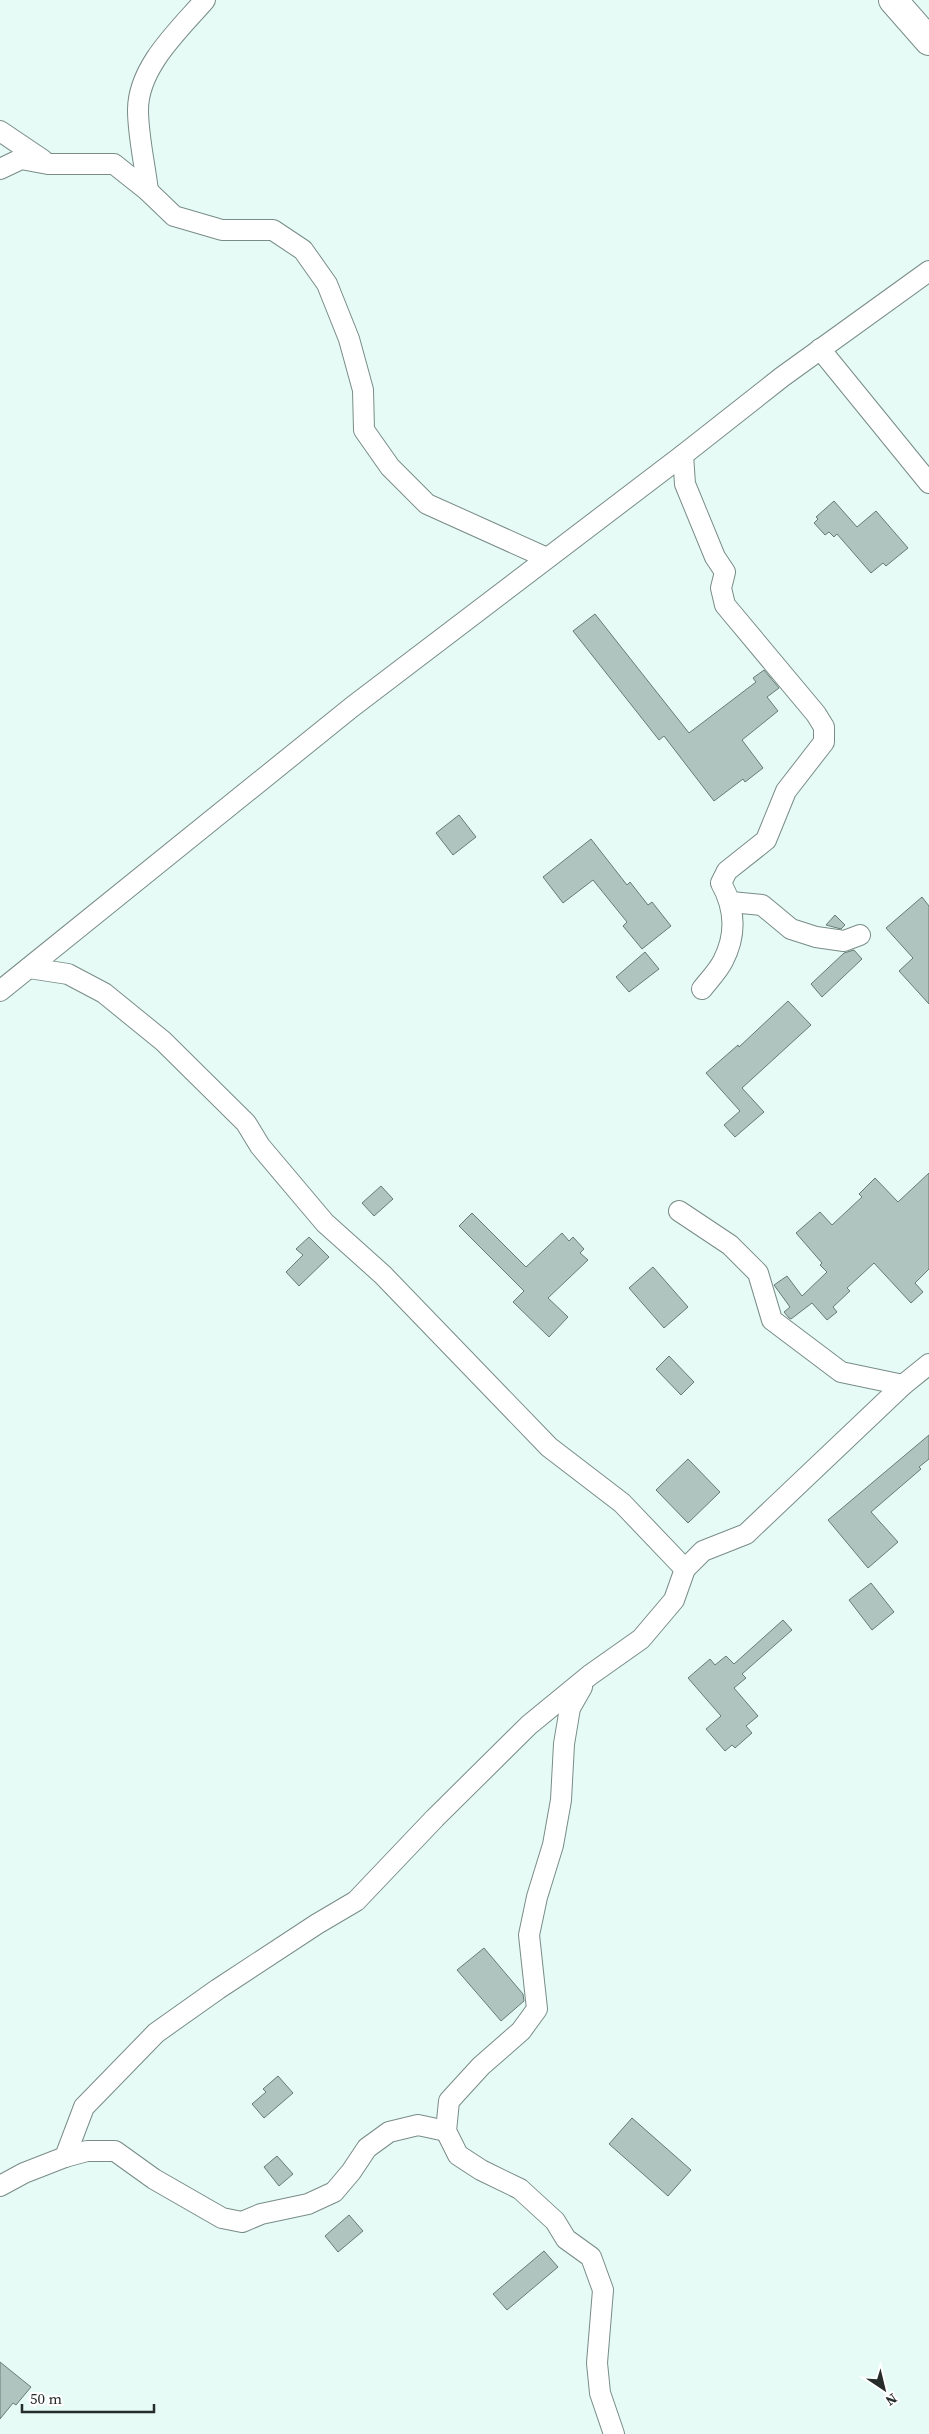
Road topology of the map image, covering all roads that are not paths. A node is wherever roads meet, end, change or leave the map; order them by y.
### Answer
1 (206, 0) edge
2 (894, 0) edge
3 (929, 41) edge
4 (0, 131) edge
5 (48, 164) junction
6 (0, 169) edge
7 (148, 191) junction
8 (929, 271) edge
9 (820, 349) junction
10 (683, 455) junction
11 (929, 483) edge
12 (547, 558) junction
13 (731, 902) junction
14 (860, 935) dead end
15 (29, 968) junction
16 (702, 989) dead end
17 (0, 991) edge
18 (679, 1211) dead end
19 (929, 1364) edge
20 (903, 1385) junction
21 (685, 1569) junction
22 (590, 1675) junction
23 (446, 2131) junction
24 (65, 2157) junction
25 (0, 2186) edge
26 (614, 2434) edge

1 - 7 street
2 - 3 highway
4 - 5 street
5 - 6 street
5 - 7 street
7 - 12 street
8 - 9 street
9 - 10 street
9 - 11 street
10 - 12 street
10 - 13 street
12 - 15 street
13 - 14 street
13 - 16 street
15 - 17 street
15 - 21 street
18 - 20 street
19 - 20 street
20 - 21 street
21 - 22 street
22 - 23 street
22 - 24 street
23 - 24 street
23 - 26 street
24 - 25 street

